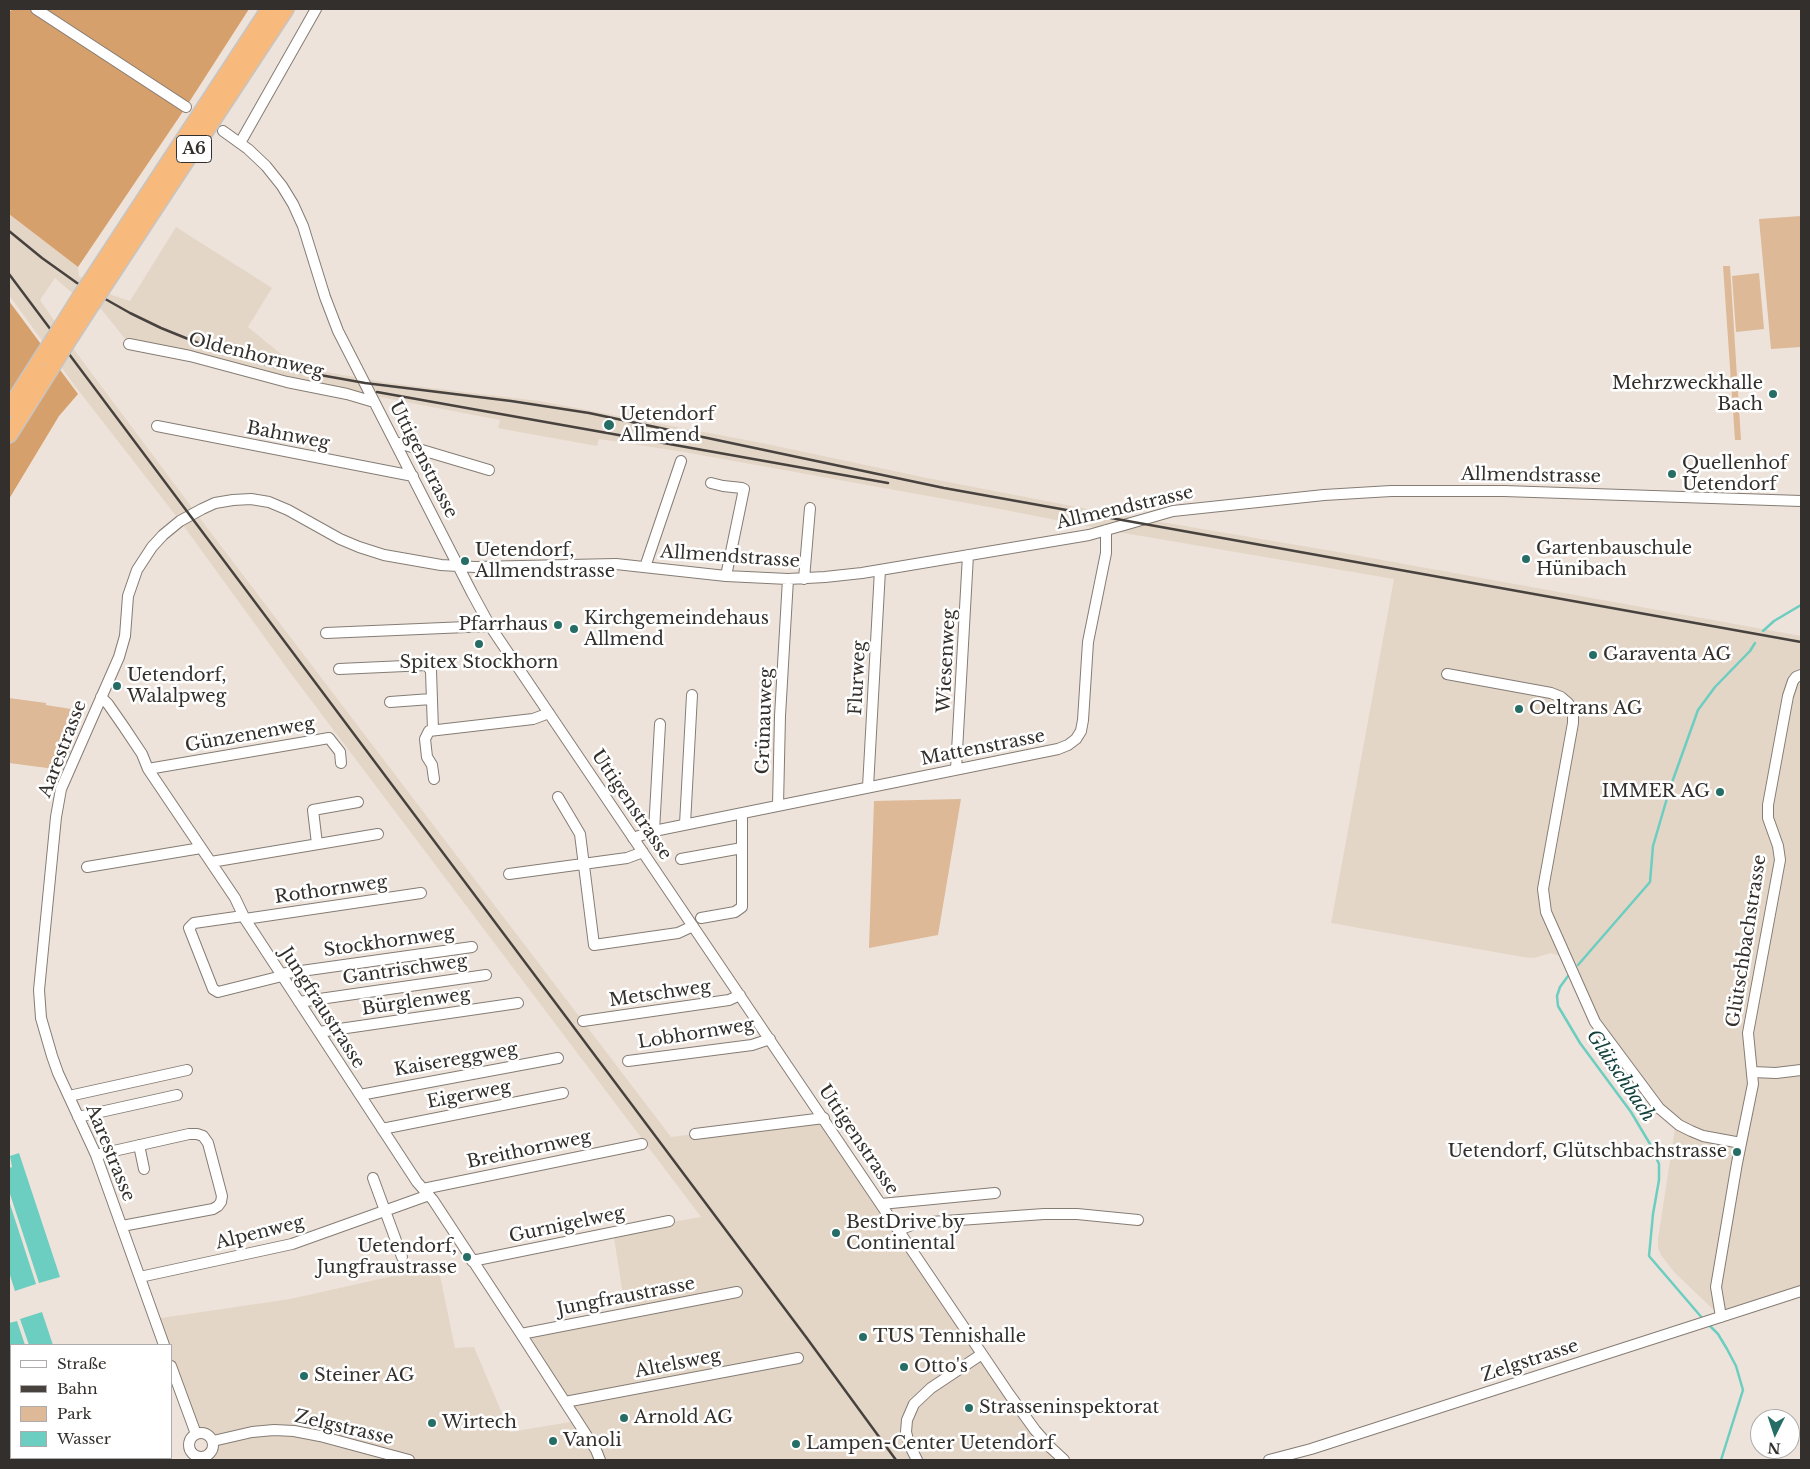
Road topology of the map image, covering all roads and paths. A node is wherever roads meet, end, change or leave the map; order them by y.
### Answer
1 (36, 9) edge
2 (270, 9) edge
3 (286, 9) edge
4 (316, 9) edge
5 (186, 107) dead end
6 (223, 131) dead end
7 (240, 143) junction
8 (96, 286) junction
9 (129, 344) dead end
10 (46, 364) junction
11 (374, 402) junction
12 (9, 409) edge
13 (157, 426) dead end
14 (9, 435) edge
15 (395, 442) junction
16 (681, 461) dead end
17 (488, 470) dead end
18 (413, 476) junction
19 (711, 483) dead end
20 (1801, 501) edge
21 (810, 508) dead end
22 (1106, 530) junction
23 (968, 555) junction
24 (645, 566) junction
25 (459, 567) junction
26 (880, 570) junction
27 (726, 576) junction
28 (804, 578) junction
29 (788, 579) junction
30 (490, 626) junction
31 (326, 633) dead end
32 (339, 669) dead end
33 (1447, 674) dead end
34 (1801, 675) edge
35 (692, 695) dead end
36 (101, 697) junction
37 (431, 699) junction
38 (390, 702) dead end
39 (549, 713) junction
40 (660, 724) dead end
41 (433, 730) junction
42 (341, 763) dead end
43 (148, 769) junction
44 (956, 769) junction
45 (434, 779) dead end
46 (868, 787) junction
47 (558, 797) dead end
48 (358, 802) dead end
49 (778, 805) junction
50 (742, 813) junction
51 (685, 824) junction
52 (654, 831) junction
53 (378, 834) dead end
54 (633, 838) junction
55 (317, 844) junction
56 (201, 848) junction
57 (742, 848) junction
58 (643, 852) junction
59 (681, 859) dead end
60 (211, 862) junction
61 (583, 864) junction
62 (87, 867) dead end
63 (509, 874) dead end
64 (421, 893) dead end
65 (244, 917) junction
66 (697, 922) junction
67 (472, 947) dead end
68 (281, 975) junction
69 (486, 975) dead end
70 (740, 995) junction
71 (299, 1002) junction
72 (518, 1004) dead end
73 (583, 1021) dead end
74 (319, 1032) junction
75 (770, 1039) junction
76 (558, 1058) dead end
77 (628, 1061) dead end
78 (186, 1070) dead end
79 (1801, 1070) edge
80 (1752, 1072) junction
81 (563, 1092) dead end
82 (360, 1094) junction
83 (177, 1095) dead end
84 (69, 1096) junction
85 (78, 1117) junction
86 (824, 1118) junction
87 (382, 1129) junction
88 (695, 1134) dead end
89 (1741, 1143) junction
90 (642, 1144) dead end
91 (139, 1145) junction
92 (96, 1155) junction
93 (144, 1169) dead end
94 (373, 1178) dead end
95 (426, 1192) junction
96 (995, 1193) dead end
97 (882, 1204) junction
98 (385, 1211) junction
99 (1138, 1220) dead end
100 (668, 1221) dead end
101 (122, 1226) junction
102 (899, 1230) junction
103 (402, 1257) dead end
104 (472, 1261) junction
105 (140, 1277) junction
106 (1801, 1291) edge
107 (737, 1292) dead end
108 (1718, 1318) junction
109 (521, 1334) junction
110 (164, 1344) edge
111 (982, 1354) junction
112 (798, 1358) dead end
113 (172, 1369) edge
114 (565, 1402) junction
115 (196, 1434) junction
116 (213, 1441) junction
117 (205, 1458) edge
118 (1059, 1459) edge
119 (408, 1460) edge
120 (600, 1460) edge
121 (917, 1460) edge
122 (1269, 1460) edge

1 - 5 street
2 - 8 highway, A6
3 - 8 highway, A6
4 - 7 street
6 - 7 street, Uttigenstrasse
7 - 11 street, Uttigenstrasse
8 - 10 highway, A6, bridge
9 - 11 street, Oldenhornweg
10 - 12 highway, A6
10 - 14 highway, A6
11 - 15 street, Uttigenstrasse
13 - 18 street, Bahnweg
15 - 17 street
15 - 18 street, Uttigenstrasse
16 - 24 street
18 - 25 street, Uttigenstrasse
19 - 27 street
20 - 22 street, Allmendstrasse
21 - 28 street
22 - 23 street, Allmendstrasse
22 - 44 street, Mattenstrasse
23 - 26 street, Allmendstrasse
23 - 44 street, Wiesenweg
24 - 25 street, Allmendstrasse
24 - 27 street, Allmendstrasse
25 - 30 street, Uttigenstrasse
25 - 36 street, Aarestrasse
26 - 28 street, Allmendstrasse
26 - 46 street, Flurweg
27 - 29 street, Allmendstrasse
28 - 29 street, Allmendstrasse
29 - 49 street, Grünauweg
30 - 31 street
30 - 39 street, Uttigenstrasse
32 - 37 street
33 - 89 street
34 - 80 street, Glütschbachstrasse
35 - 51 street
36 - 43 street, Jungfraustrasse
36 - 84 street, Aarestrasse
37 - 38 street
37 - 41 street
39 - 41 street
39 - 54 street, Uttigenstrasse
40 - 52 street
41 - 45 street
42 - 43 street, Günzenenweg
43 - 56 street, Jungfraustrasse
44 - 46 street, Mattenstrasse
46 - 49 street, Mattenstrasse
47 - 61 street
48 - 55 street
49 - 50 street, Mattenstrasse
50 - 51 street, Mattenstrasse
50 - 57 street
51 - 52 street, Mattenstrasse
52 - 54 street, Mattenstrasse
53 - 55 street
54 - 58 street, Uttigenstrasse
55 - 60 street
56 - 60 street, Jungfraustrasse
56 - 62 street
57 - 59 street
57 - 66 street
58 - 61 street
58 - 66 street, Uttigenstrasse
60 - 65 street, Jungfraustrasse
61 - 63 street
61 - 66 street
64 - 65 street, Rothornweg
65 - 68 street, Jungfraustrasse
65 - 68 street, Rothornweg
66 - 70 street, Uttigenstrasse
67 - 68 street, Stockhornweg
68 - 71 street, Jungfraustrasse
69 - 71 street, Gantrischweg
70 - 73 street, Metschweg
70 - 75 street, Uttigenstrasse
71 - 74 street, Jungfraustrasse
72 - 74 street, Bürglenweg
74 - 82 street, Jungfraustrasse
75 - 77 street, Lobhornweg
75 - 86 street, Uttigenstrasse
76 - 82 street, Kaisereggweg
78 - 84 street
79 - 80 street
80 - 89 street, Glütschbachstrasse
81 - 87 street, Eigerweg
82 - 87 street, Jungfraustrasse
83 - 85 street
84 - 85 street, Aarestrasse
85 - 92 street, Aarestrasse
86 - 88 street
86 - 97 street, Uttigenstrasse
87 - 95 street, Jungfraustrasse
89 - 108 street, Glütschbachstrasse
90 - 95 street, Breithornweg
91 - 92 street
91 - 93 street
91 - 101 street
92 - 101 street, Aarestrasse
94 - 98 street
95 - 98 street, Alpenweg
95 - 104 street, Jungfraustrasse
96 - 97 street
97 - 102 street, Uttigenstrasse
98 - 103 street
98 - 105 street, Alpenweg
99 - 102 street
100 - 104 street, Gurnigelweg
101 - 105 street, Aarestrasse
102 - 111 street, Uttigenstrasse
104 - 109 street, Jungfraustrasse
105 - 110 street, Aarestrasse
106 - 108 street, Zelgstrasse
107 - 109 street, Jungfraustrasse
108 - 122 street, Zelgstrasse
109 - 114 street, Jungfraustrasse
111 - 118 street
111 - 121 street
112 - 114 street, Altelsweg
113 - 115 street
114 - 120 street, Jungfraustrasse
115 - 116 street
115 - 117 street
116 - 117 street
116 - 119 street, Zelgstrasse

